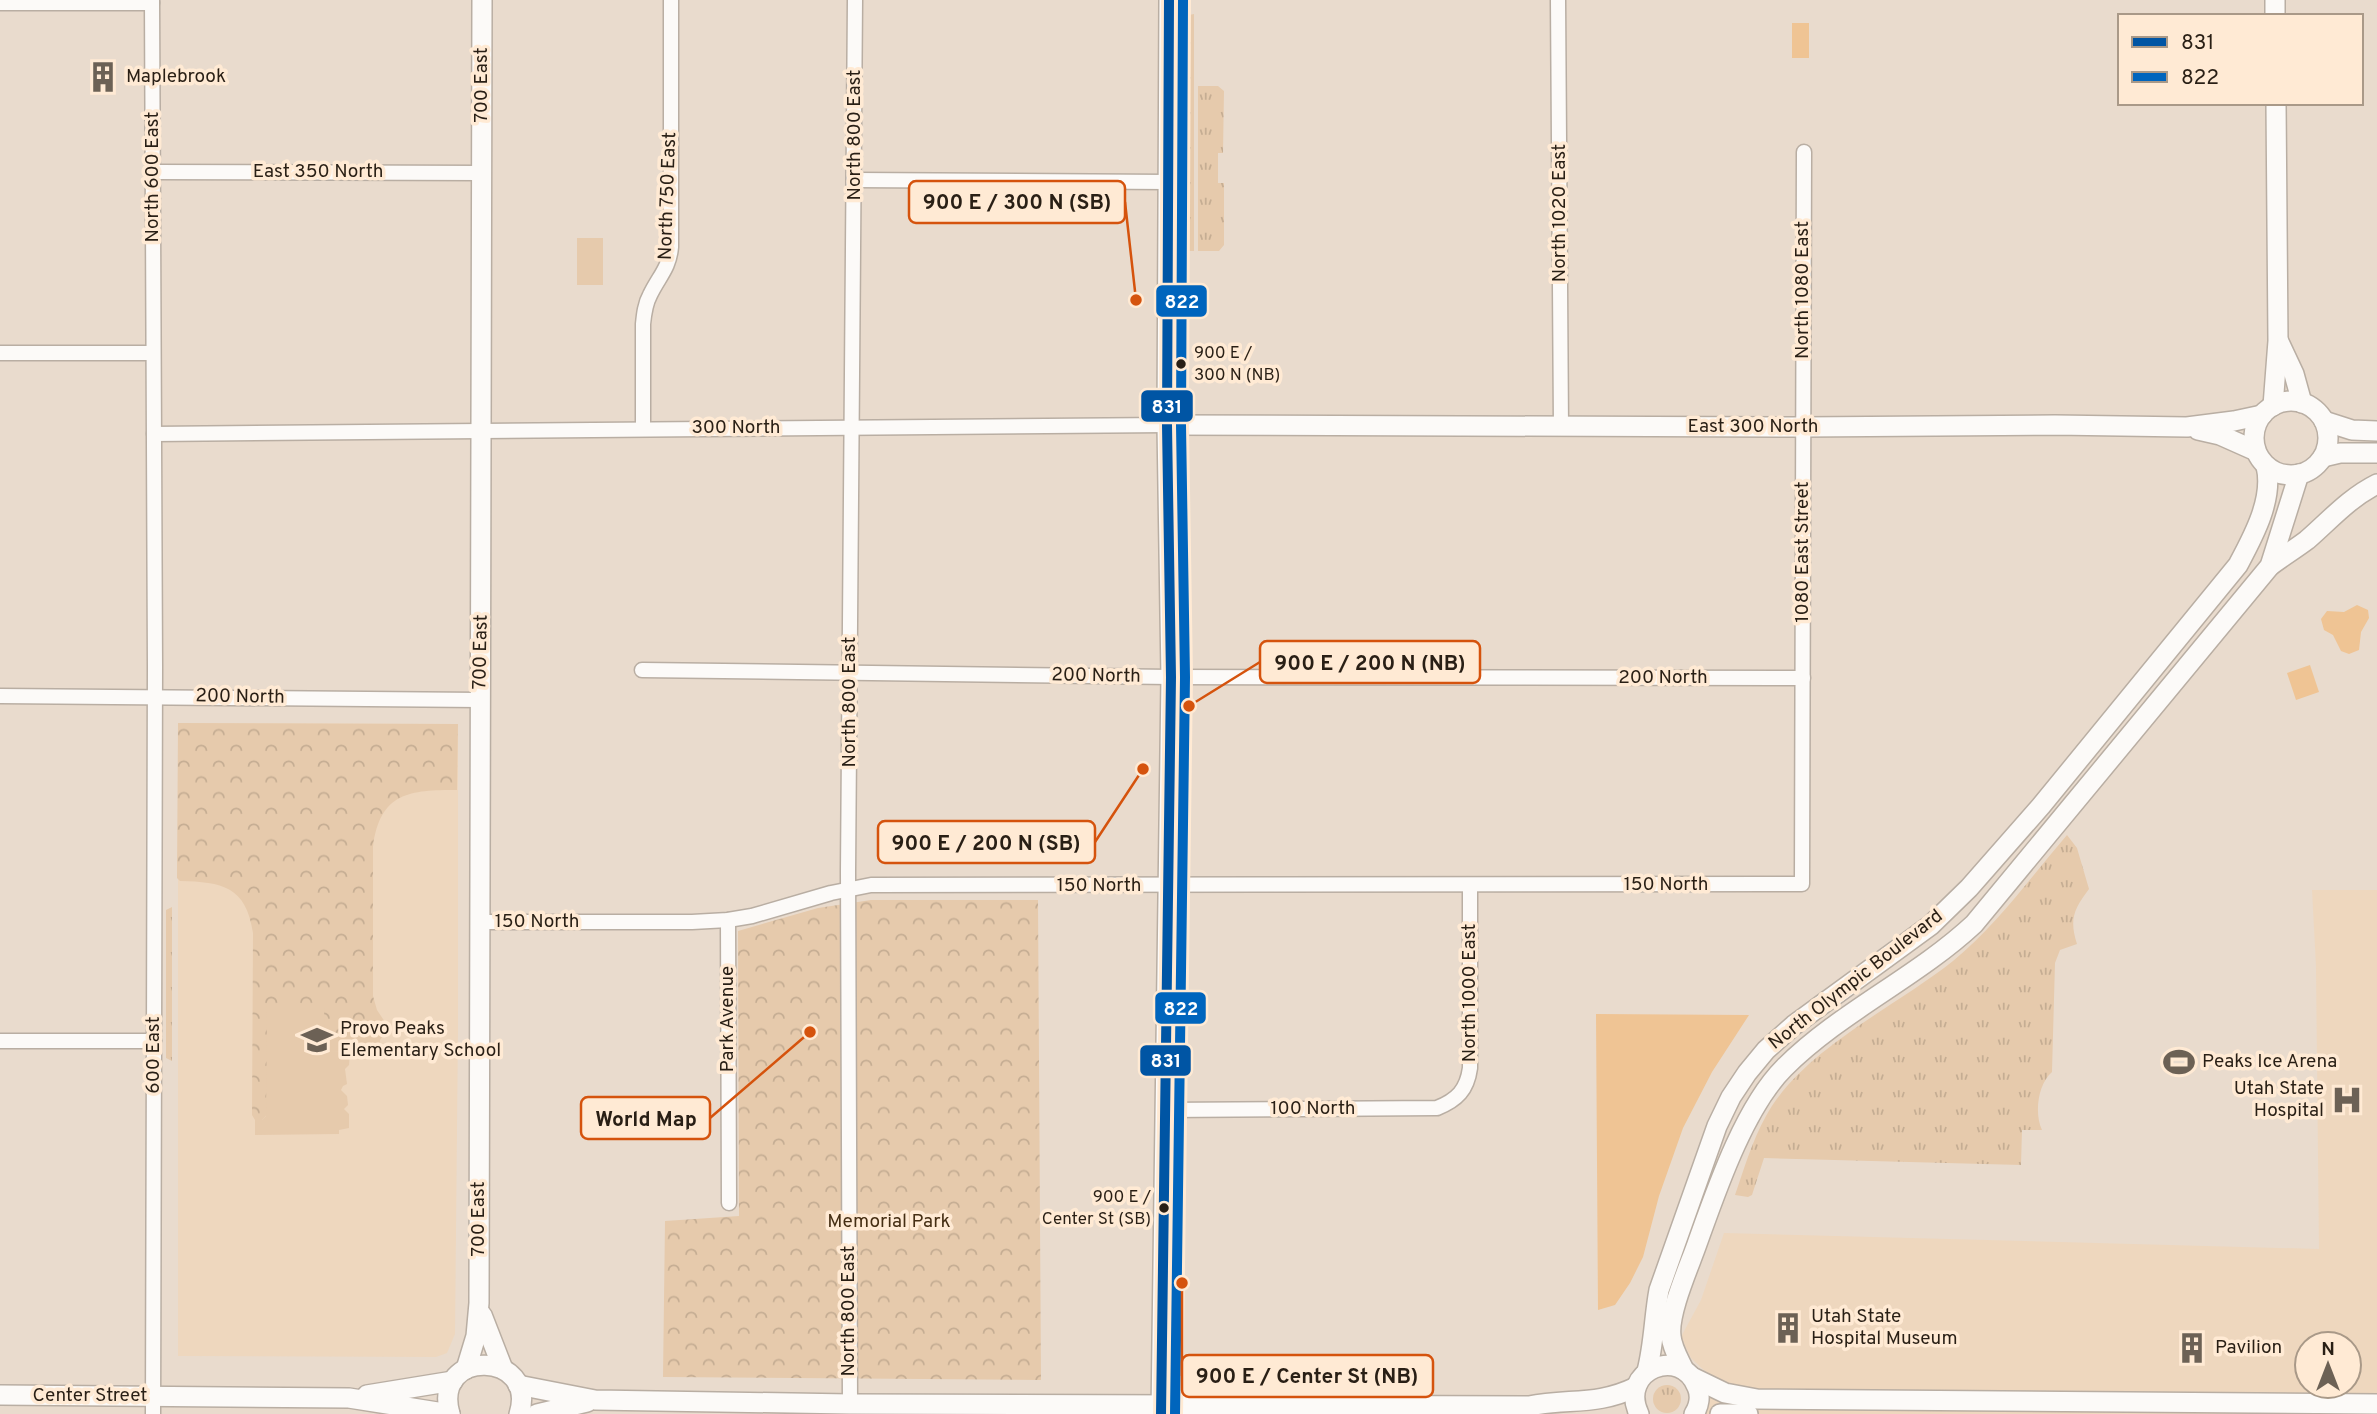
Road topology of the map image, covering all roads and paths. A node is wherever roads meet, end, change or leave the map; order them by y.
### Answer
1 (482, 0) edge
2 (671, 0) edge
3 (855, 0) edge
4 (1169, 0) edge
5 (1559, 0) edge
6 (152, 2) edge
7 (0, 3) edge
8 (2276, 105) edge
9 (1804, 152) dead end
10 (153, 172) junction
11 (482, 173) junction
12 (855, 180) junction
13 (1168, 182) junction
14 (2278, 341) junction
15 (0, 353) edge
16 (153, 353) junction
17 (2302, 403) junction
18 (2267, 411) junction
19 (2324, 421) junction
20 (1167, 425) junction
21 (1318, 425) joint
22 (1561, 426) junction
23 (852, 427) junction
24 (1802, 427) junction
25 (2187, 427) junction
26 (643, 429) junction
27 (481, 430) junction
28 (2377, 431) edge
29 (155, 434) junction
30 (2377, 453) edge
31 (2323, 457) junction
32 (2261, 458) junction
33 (2299, 474) junction
34 (2377, 484) edge
35 (2270, 566) junction
36 (642, 670) dead end
37 (850, 674) junction
38 (1171, 677) junction
39 (1802, 678) junction
40 (0, 696) edge
41 (155, 696) junction
42 (480, 700) junction
43 (1470, 885) junction
44 (1168, 886) junction
45 (849, 889) junction
46 (728, 920) junction
47 (479, 922) junction
48 (0, 1041) edge
49 (155, 1041) junction
50 (1457, 1098) joint
51 (1165, 1110) junction
52 (729, 1203) dead end
53 (478, 1303) junction
54 (503, 1369) junction
55 (1688, 1373) junction
56 (460, 1375) junction
57 (1642, 1379) junction
58 (518, 1385) junction
59 (0, 1395) edge
60 (349, 1398) junction
61 (595, 1400) junction
62 (849, 1404) junction
63 (2377, 1404) edge
64 (153, 1405) edge
65 (1529, 1406) junction
66 (1857, 1407) edge
67 (726, 1408) edge
68 (2046, 1408) edge
69 (2236, 1408) edge
70 (958, 1409) edge
71 (1161, 1410) edge
72 (450, 1414) edge
73 (519, 1414) edge
74 (537, 1414) edge
75 (1568, 1414) edge
76 (1639, 1414) edge
77 (1695, 1414) edge
78 (1720, 1414) edge
79 (1748, 1414) edge

1 - 11 street, 700 East
2 - 26 street, North 750 East
3 - 12 street, North 800 East
4 - 13 street
5 - 22 street, North 1020 East
6 - 7 street
6 - 10 street, North 600 East
8 - 14 street
9 - 24 street, North 1080 East
10 - 11 street, East 350 North
10 - 16 street, North 600 East
11 - 27 street, 700 East
12 - 13 street
12 - 23 street, North 800 East
13 - 20 street
14 - 17 street
14 - 18 street
15 - 16 street
16 - 29 street
17 - 18 street
17 - 19 street
18 - 25 street, East 300 North
18 - 32 street
19 - 28 street
19 - 31 street
20 - 21 street, 300 North
20 - 23 street, 300 North
20 - 38 street
21 - 22 street, East 300 North
22 - 24 street, East 300 North
23 - 26 street, 300 North
23 - 37 street, North 800 East
24 - 25 street, East 300 North
24 - 39 street, 1080 East Street
25 - 32 street, East 300 North
26 - 27 street, 300 North
27 - 29 street, 300 North
27 - 42 street, 700 East
29 - 41 street
30 - 31 street
31 - 33 street
32 - 33 street
32 - 57 street, North Olympic Boulevard
33 - 35 street, North Olympic Boulevard
34 - 35 street
35 - 55 street, North Olympic Boulevard
36 - 37 street, 200 North
37 - 38 street, 200 North
37 - 45 street, North 800 East
38 - 39 street, 200 North
38 - 44 street
39 - 43 street, 150 North
40 - 41 street, 200 North
41 - 42 street, 200 North
41 - 49 street, 600 East
42 - 47 street, 700 East
43 - 44 street, 150 North
43 - 50 street, North 1000 East
44 - 45 street, 150 North
44 - 51 street
45 - 46 street, 150 North
45 - 62 street, North 800 East
46 - 47 street, 150 North
46 - 52 street, Park Avenue
47 - 53 street, 700 East
48 - 49 street
49 - 64 street, 600 East
50 - 51 street, 100 North
51 - 71 street
53 - 54 street, 700 East
53 - 56 street, 700 East
54 - 56 street, Center Street
54 - 58 street, 700 East
55 - 57 street
55 - 66 street
55 - 77 street, North Olympic Boulevard
56 - 60 street, Center Street
56 - 72 street, 700 East
57 - 65 street
57 - 76 street, North Olympic Boulevard
58 - 61 street
58 - 73 street
59 - 64 street, Center Street
60 - 64 street, Center Street
60 - 72 street, Center Street
61 - 67 street
61 - 74 street
62 - 67 street
62 - 70 street
63 - 69 street
65 - 71 street
65 - 75 street
66 - 68 street
68 - 69 street
70 - 71 street
78 - 79 street

